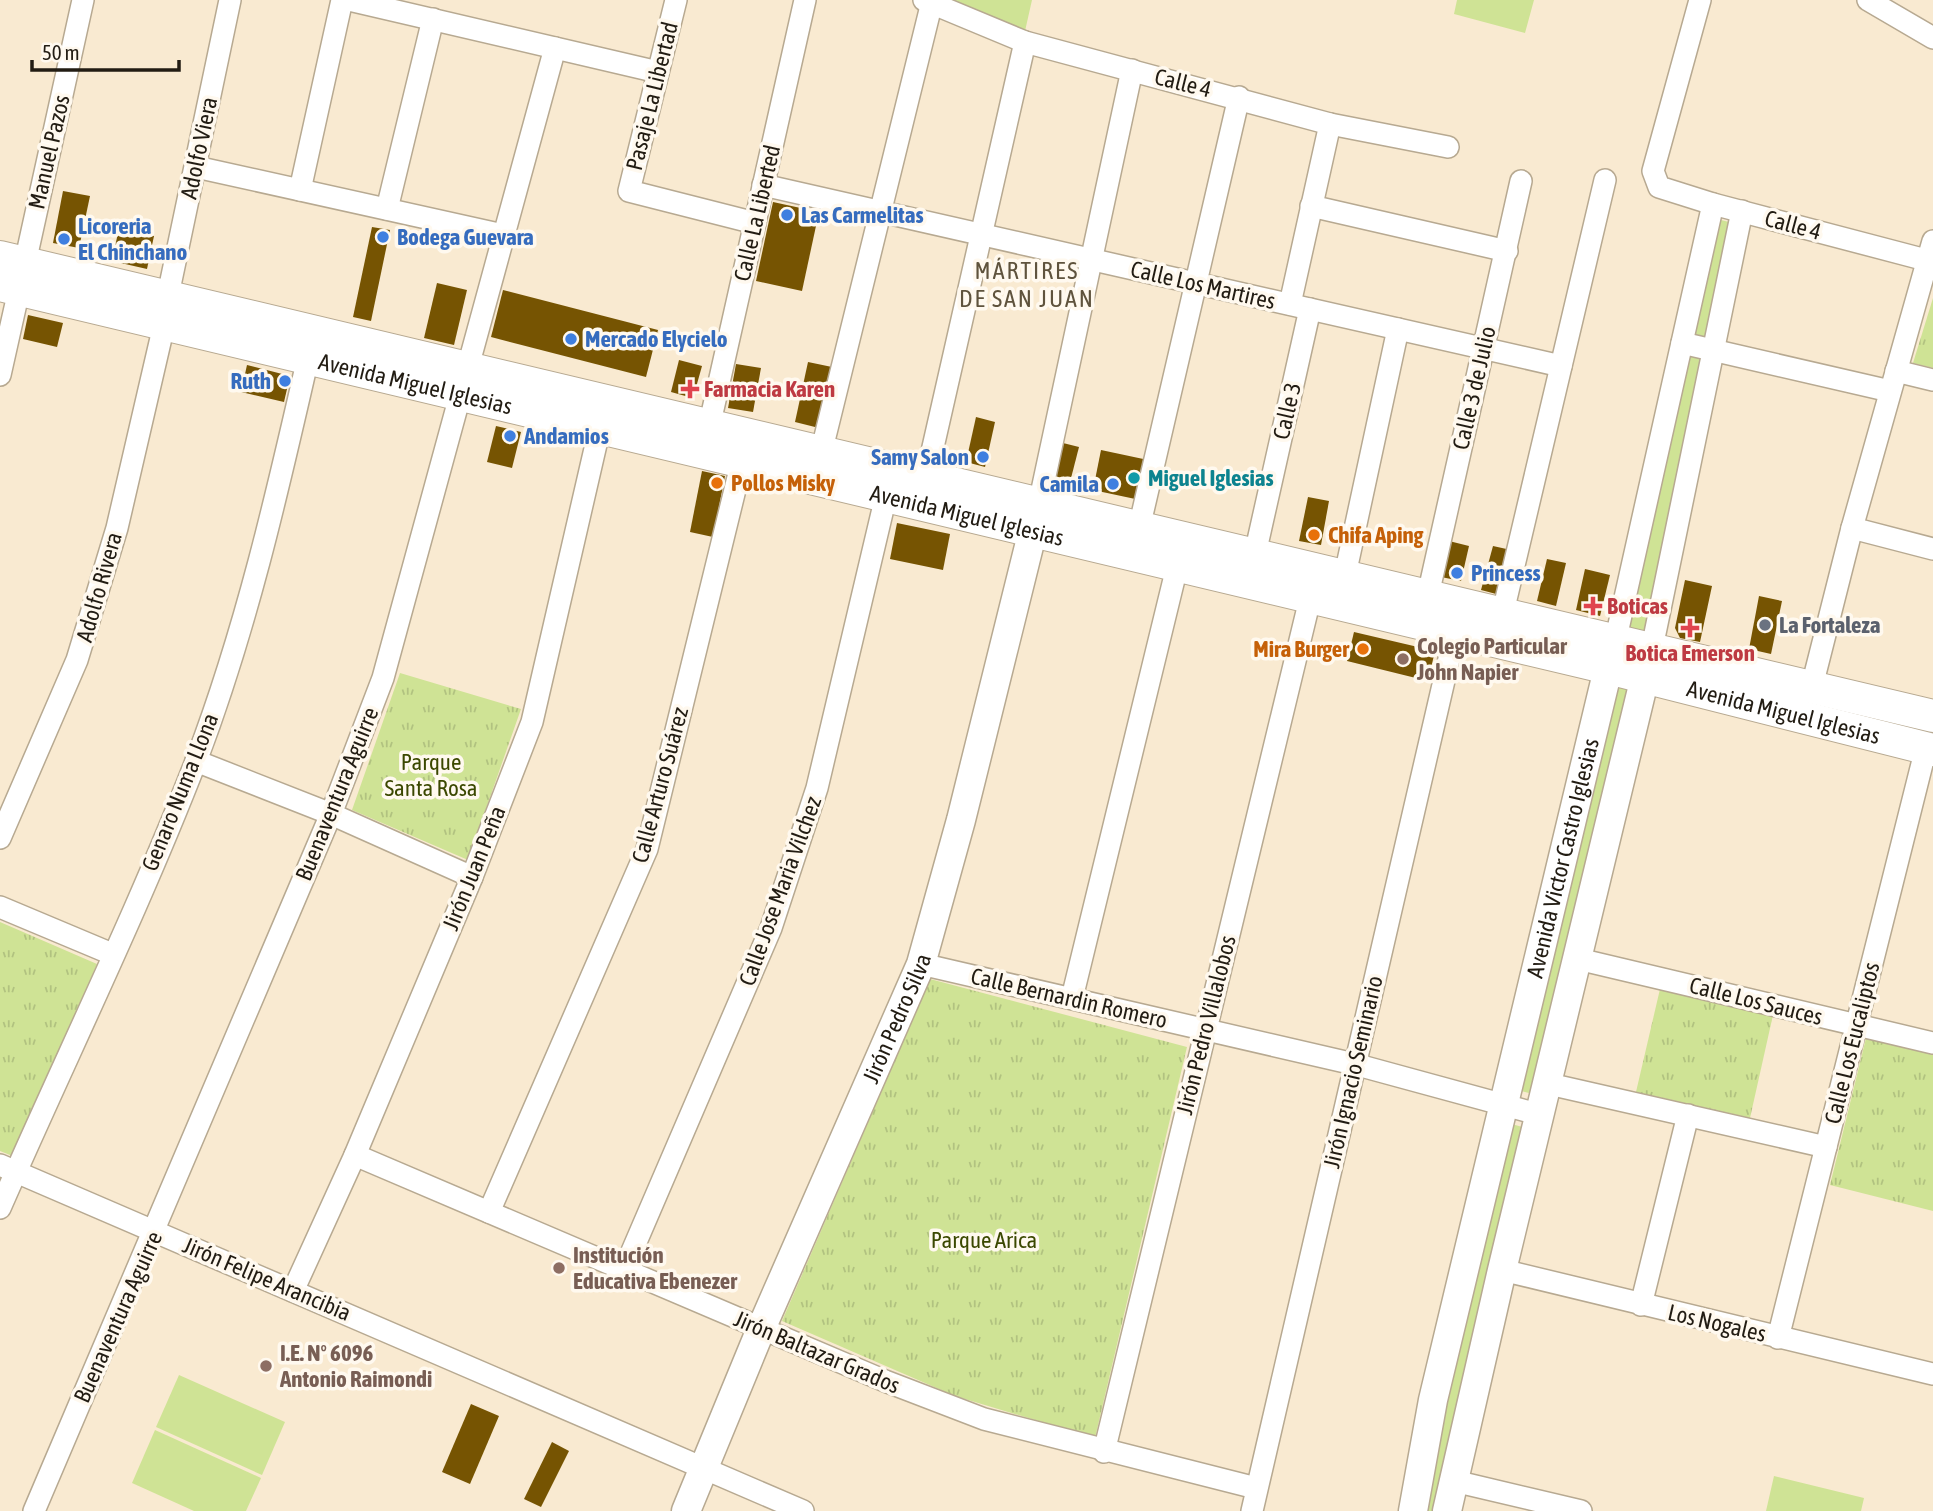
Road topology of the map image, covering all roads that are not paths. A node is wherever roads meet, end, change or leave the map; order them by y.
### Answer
1 (83, 0) edge
2 (230, 0) edge
3 (342, 0) edge
4 (349, 0) edge
5 (676, 0) edge
6 (805, 0) edge
7 (1700, 0) edge
8 (1868, 0) edge
9 (928, 1) edge
10 (385, 4) edge
11 (433, 19) junction
12 (1933, 38) edge
13 (1025, 42) junction
14 (555, 48) junction
15 (1132, 70) junction
16 (658, 72) junction
17 (1239, 97) junction
18 (1330, 124) junction
19 (1448, 147) dead end
20 (196, 167) junction
21 (1605, 180) dead end
22 (1521, 181) dead end
23 (763, 185) junction
24 (300, 190) junction
25 (1713, 204) junction
26 (1311, 206) junction
27 (387, 209) junction
28 (1742, 211) junction
29 (880, 212) junction
30 (755, 223) junction
31 (979, 234) junction
32 (503, 235) junction
33 (1507, 251) junction
34 (1930, 251) edge
35 (1091, 260) junction
36 (11, 274) edge
37 (1196, 283) junction
38 (1300, 307) junction
39 (166, 310) junction
40 (1398, 329) junction
41 (1682, 343) junction
42 (1483, 348) junction
43 (1714, 350) junction
44 (308, 358) junction
45 (1561, 366) junction
46 (0, 375) edge
47 (1933, 380) edge
48 (1893, 381) junction
49 (465, 382) junction
50 (600, 427) junction
51 (709, 427) junction
52 (821, 453) junction
53 (742, 461) junction
54 (926, 478) junction
55 (886, 496) junction
56 (1036, 518) junction
57 (1139, 528) junction
58 (1852, 528) junction
59 (1933, 549) edge
60 (1255, 554) junction
61 (1177, 567) junction
62 (1345, 575) junction
63 (1428, 595) junction
64 (1310, 599) junction
65 (1503, 612) junction
66 (1455, 633) junction
67 (1616, 638) junction
68 (1652, 648) junction
69 (1608, 668) junction
70 (1644, 678) junction
71 (1812, 686) junction
72 (1933, 716) edge
73 (1930, 749) edge
74 (196, 761) junction
75 (331, 814) junction
76 (0, 838) edge
77 (472, 877) junction
78 (0, 907) edge
79 (112, 954) junction
80 (1578, 958) junction
81 (921, 964) junction
82 (1072, 999) junction
83 (1857, 1026) junction
84 (1205, 1029) junction
85 (1933, 1043) edge
86 (1354, 1064) junction
87 (1549, 1084) junction
88 (1503, 1105) junction
89 (1541, 1115) junction
90 (1688, 1115) junction
91 (1826, 1147) junction
92 (355, 1154) junction
93 (8, 1168) edge
94 (0, 1208) edge
95 (489, 1212) junction
96 (156, 1231) junction
97 (624, 1270) junction
98 (1502, 1270) junction
99 (293, 1291) junction
100 (1641, 1306) junction
101 (761, 1329) junction
102 (1778, 1338) junction
103 (1933, 1374) edge
104 (1104, 1451) junction
105 (702, 1469) junction
106 (1255, 1488) junction
107 (1453, 1503) edge
108 (34, 1511) edge
109 (686, 1511) edge
110 (803, 1511) edge
111 (1252, 1511) edge
112 (1413, 1511) edge
113 (1581, 1511) edge

1 - 36 street, Manuel Pazos
2 - 20 street, Adolfo Viera
3 - 24 street
4 - 10 street
5 - 16 street, Pasaje La Libertad
6 - 23 street, Calle La Liberted
7 - 25 street, Calle 4
8 - 12 street
9 - 13 street, Calle 4
9 - 29 street
10 - 11 street
11 - 14 street
11 - 27 street
13 - 15 street, Calle 4
13 - 31 street
14 - 16 street
14 - 32 street, Buenaventura Aguirre
15 - 17 street, Calle 4
15 - 35 street
16 - 30 street, Pasaje La Libertad
17 - 18 street, Calle 4
17 - 37 street
18 - 19 street, Calle 4
18 - 26 street, Calle 3
20 - 24 street
20 - 39 street, Adolfo Viera
21 - 45 street
22 - 33 street, Calle 3 de Julio
23 - 29 street, Calle Los Martires
23 - 30 street, Calle La Liberted
24 - 27 street
25 - 28 street, Calle 4
25 - 41 street, Avenida Victor Castro Iglesias
26 - 33 street
26 - 38 street, Calle 3
27 - 32 street
28 - 34 street, Calle 4
28 - 43 street, Avenida Victor Castro Iglesias
29 - 31 street, Calle Los Martires
29 - 52 street
30 - 51 street, Calle La Liberted
31 - 35 street, Calle Los Martires
31 - 54 street
32 - 49 street, Buenaventura Aguirre
33 - 42 street, Calle 3 de Julio
34 - 48 street
35 - 37 street, Calle Los Martires
35 - 56 street
36 - 39 main road, Avenida Miguel Iglesias
36 - 46 street, Manuel Pazos
37 - 38 street, Calle Los Martires
37 - 57 street
38 - 40 street, Calle Los Martires
38 - 60 street, Calle 3
39 - 44 main road, Avenida Miguel Iglesias
39 - 49 main road, Avenida Miguel Iglesias
39 - 76 street, Adolfo Rivera
40 - 42 street, Calle Los Martires
40 - 62 street
41 - 43 street
41 - 67 street, Avenida Victor Castro Iglesias
42 - 45 street, Calle Los Martires
42 - 63 street, Calle 3 de Julio
43 - 48 street
43 - 68 street, Avenida Victor Castro Iglesias
44 - 49 main road, Avenida Miguel Iglesias
44 - 74 street, Genaro Numa Llona
45 - 65 street
47 - 48 street
48 - 58 street
49 - 50 main road, Avenida Miguel Iglesias
49 - 51 main road, Avenida Miguel Iglesias
49 - 75 street, Buenaventura Aguirre
50 - 53 main road, Avenida Miguel Iglesias
50 - 77 street, Jirón Juan Peña
51 - 52 main road, Avenida Miguel Iglesias
52 - 54 main road, Avenida Miguel Iglesias
53 - 55 main road, Avenida Miguel Iglesias
53 - 95 street, Calle Arturo Suárez
54 - 56 main road, Avenida Miguel Iglesias
55 - 56 main road, Avenida Miguel Iglesias
55 - 97 street, Calle Jose Maria Vilchez
56 - 57 main road, Avenida Miguel Iglesias
56 - 61 main road, Avenida Miguel Iglesias
56 - 81 street, Jirón Pedro Silva
57 - 60 main road, Avenida Miguel Iglesias
58 - 59 street
58 - 71 street
60 - 62 main road, Avenida Miguel Iglesias
61 - 64 main road, Avenida Miguel Iglesias
61 - 82 street
62 - 63 main road, Avenida Miguel Iglesias
63 - 65 main road, Avenida Miguel Iglesias
64 - 66 main road, Avenida Miguel Iglesias
64 - 84 street, Jirón Pedro Villalobos
65 - 67 main road, Avenida Miguel Iglesias
66 - 69 main road, Avenida Miguel Iglesias
66 - 86 street, Jirón Ignacio Seminario
67 - 68 main road, Avenida Miguel Iglesias
67 - 69 street, Avenida Victor Castro Iglesias
68 - 70 street, Avenida Victor Castro Iglesias
68 - 71 main road, Avenida Miguel Iglesias
69 - 70 main road, Avenida Miguel Iglesias
69 - 88 street, Avenida Victor Castro Iglesias
70 - 73 main road, Avenida Miguel Iglesias
70 - 80 street, Avenida Victor Castro Iglesias
71 - 72 main road, Avenida Miguel Iglesias
73 - 83 street, Calle Los Eucaliptos
74 - 75 street
74 - 79 street, Genaro Numa Llona
75 - 77 street
75 - 96 street, Buenaventura Aguirre
77 - 92 street, Jirón Juan Peña
78 - 79 street
79 - 93 street, Genaro Numa Llona
80 - 83 street, Calle Los Sauces
80 - 87 street, Avenida Victor Castro Iglesias
81 - 82 street, Calle Bernardin Romero
81 - 101 street, Jirón Pedro Silva
82 - 84 street, Calle Bernardin Romero
83 - 85 street, Calle Los Sauces
83 - 91 street, Calle Los Eucaliptos
84 - 86 street, Calle Bernardin Romero
84 - 104 street, Jirón Pedro Villalobos
86 - 88 street, Calle Bernardin Romero
86 - 106 street, Jirón Ignacio Seminario
87 - 89 street, Avenida Victor Castro Iglesias
87 - 90 street
88 - 89 street, Calle Bernardin Romero
88 - 112 street, Avenida Victor Castro Iglesias
89 - 98 street, Avenida Victor Castro Iglesias
90 - 91 street
90 - 100 street
91 - 102 street, Calle Los Eucaliptos
92 - 95 street, Jirón Baltazar Grados
92 - 99 street, Jirón Juan Peña
93 - 94 street, Genaro Numa Llona
93 - 96 street, Jirón Felipe Arancibia
95 - 97 street, Jirón Baltazar Grados
96 - 99 street, Jirón Felipe Arancibia
96 - 108 street, Buenaventura Aguirre
97 - 101 street, Jirón Baltazar Grados
98 - 100 street, Los Nogales
98 - 107 street, Avenida Victor Castro Iglesias
99 - 105 street, Jirón Felipe Arancibia
100 - 102 street, Los Nogales
101 - 104 street, Jirón Baltazar Grados
101 - 105 street, Jirón Pedro Silva
102 - 103 street, Los Nogales
104 - 106 street, Jirón Baltazar Grados
105 - 109 street, Jirón Pedro Silva
105 - 110 street, Jirón Felipe Arancibia
106 - 111 street, Jirón Ignacio Seminario
107 - 113 street

